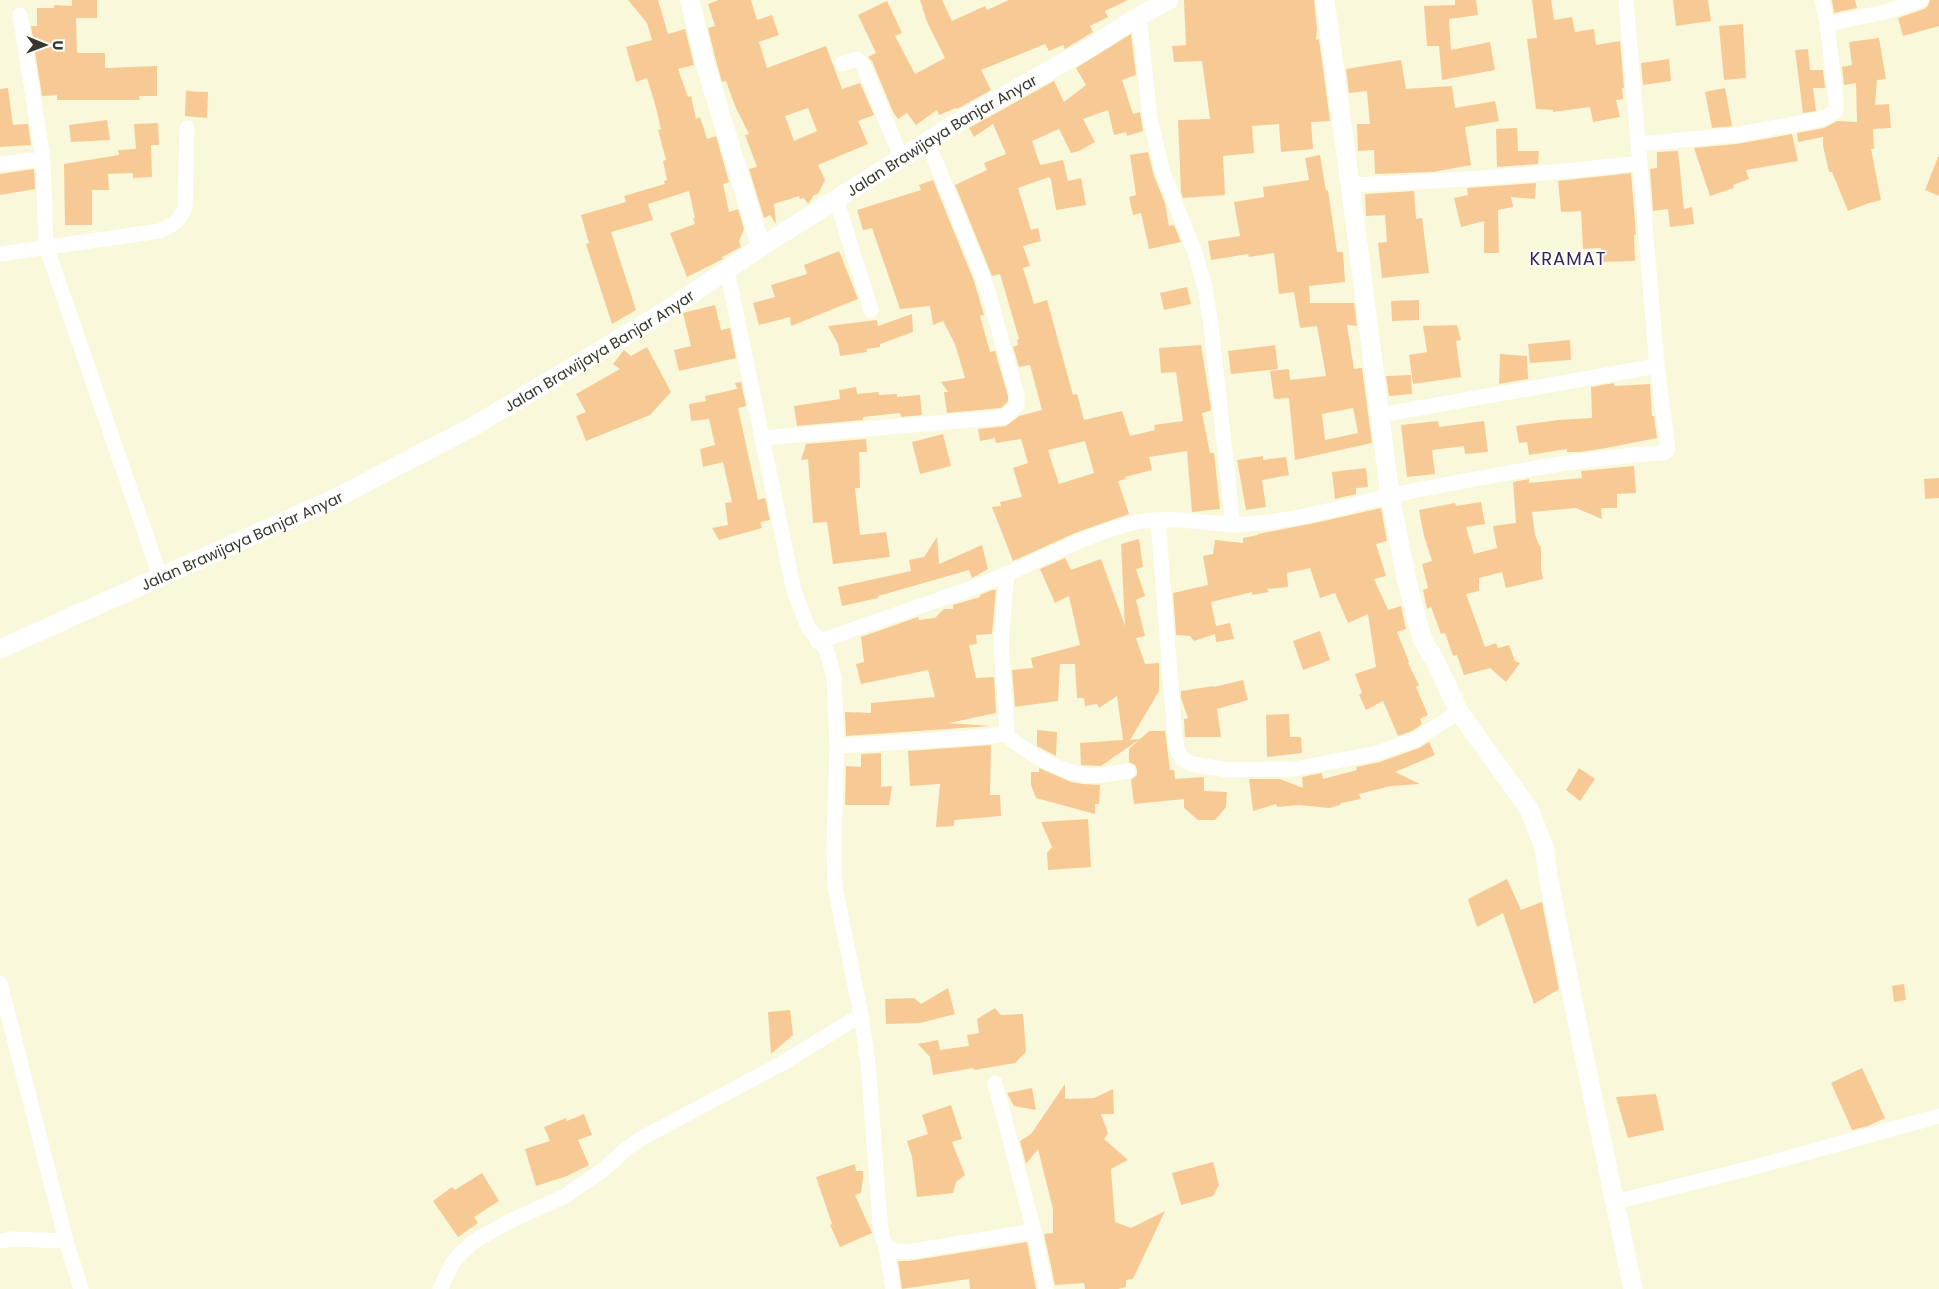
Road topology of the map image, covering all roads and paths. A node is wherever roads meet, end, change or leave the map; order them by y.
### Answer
1 (690, 0) edge
2 (1169, 0) edge
3 (1325, 0) edge
4 (1626, 0) edge
5 (1822, 0) edge
6 (1921, 0) edge
7 (20, 15) dead end
8 (1139, 16) junction
9 (1827, 24) junction
10 (842, 64) dead end
11 (187, 128) dead end
12 (927, 141) junction
13 (1638, 144) junction
14 (901, 157) junction
15 (43, 159) junction
16 (1639, 163) junction
17 (0, 164) edge
18 (1350, 185) junction
19 (836, 199) junction
20 (46, 246) junction
21 (761, 247) junction
22 (0, 254) edge
23 (727, 270) junction
24 (871, 310) dead end
25 (1657, 366) junction
26 (1380, 415) junction
27 (763, 438) junction
28 (1390, 496) junction
29 (1158, 520) junction
30 (1233, 525) junction
31 (1007, 573) junction
32 (160, 576) junction
33 (818, 642) junction
34 (0, 649) edge
35 (1459, 712) junction
36 (1004, 734) junction
37 (837, 746) junction
38 (1128, 771) dead end
39 (0, 983) edge
40 (861, 1015) junction
41 (995, 1083) dead end
42 (1939, 1116) edge
43 (1615, 1202) junction
44 (1034, 1231) junction
45 (0, 1241) edge
46 (66, 1241) junction
47 (886, 1247) junction
48 (81, 1289) edge
49 (440, 1289) edge
50 (893, 1289) edge
51 (1046, 1289) edge
52 (1632, 1289) edge

1 - 21 street
2 - 8 street, Jalan Brawijaya Banjar Anyar
3 - 18 street
4 - 13 street
5 - 9 street
6 - 9 street
7 - 15 street
8 - 12 street, Jalan Brawijaya Banjar Anyar
8 - 30 street
9 - 13 street
10 - 14 street
11 - 20 street
12 - 14 street, Jalan Brawijaya Banjar Anyar
12 - 27 street
13 - 16 street
14 - 19 street, Jalan Brawijaya Banjar Anyar
15 - 17 street
15 - 20 street
16 - 18 street
16 - 25 street
18 - 26 street
19 - 21 street, Jalan Brawijaya Banjar Anyar
19 - 24 street
20 - 22 street
20 - 32 street
21 - 23 street, Jalan Brawijaya Banjar Anyar
23 - 27 street
23 - 32 street, Jalan Brawijaya Banjar Anyar
25 - 26 street
25 - 28 street
26 - 28 street
27 - 33 street
28 - 30 street
28 - 35 street
29 - 30 street
29 - 31 street
29 - 35 street
31 - 33 street
31 - 36 street
32 - 34 street, Jalan Brawijaya Banjar Anyar
33 - 37 street
35 - 43 street
36 - 37 street
36 - 38 street
37 - 40 street
39 - 46 street
40 - 47 street
40 - 49 street
41 - 44 street
42 - 43 street
43 - 52 street
44 - 47 street
44 - 51 street
45 - 46 street
46 - 48 street
47 - 50 street

